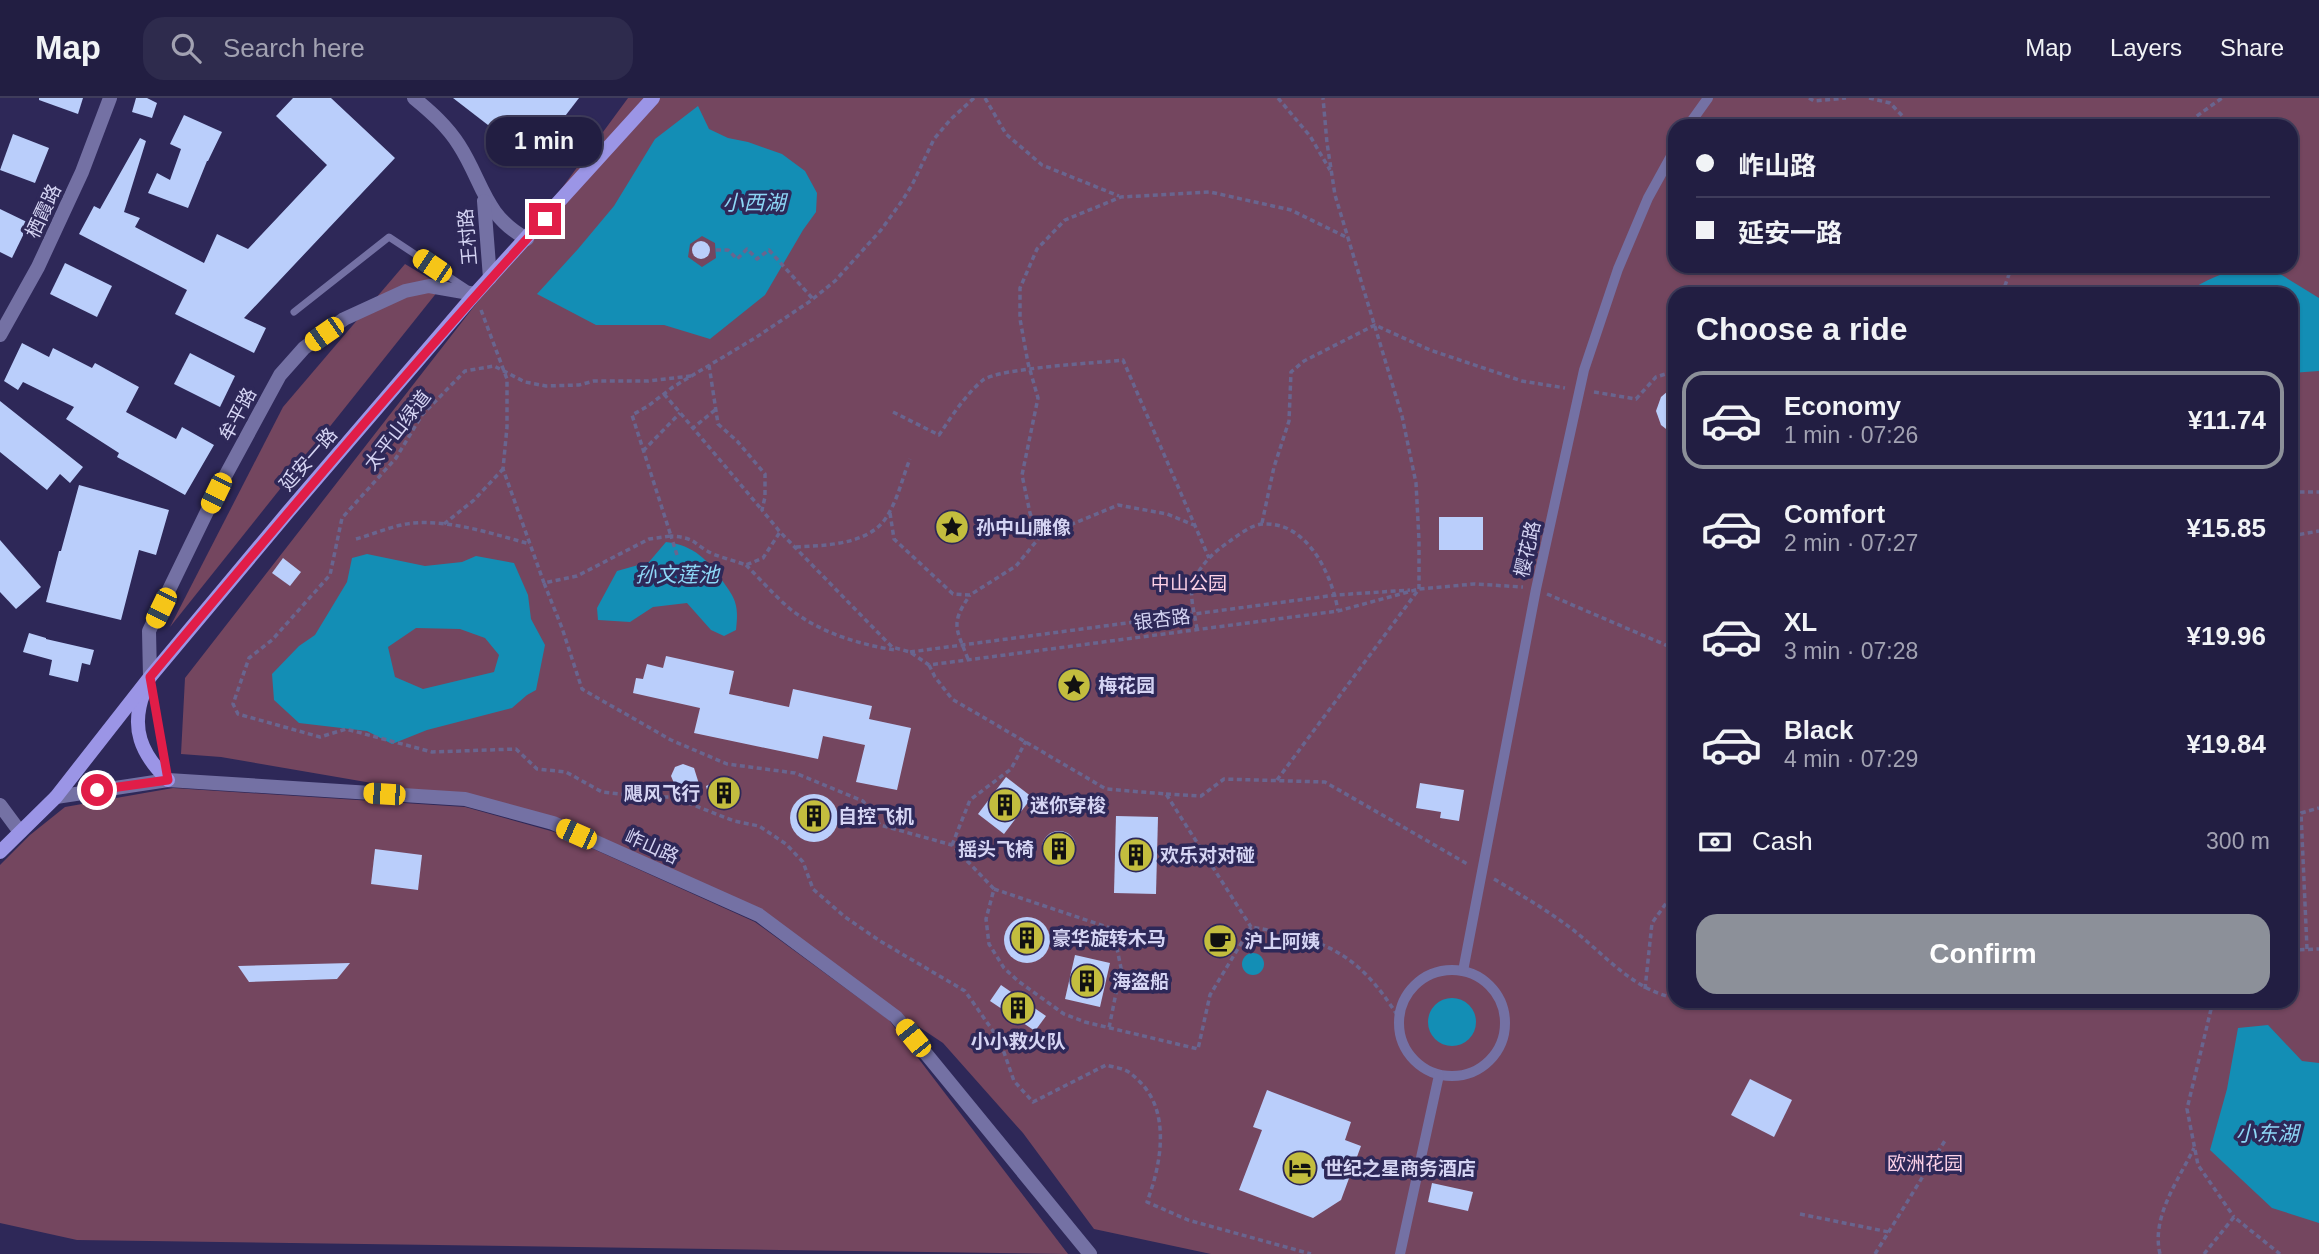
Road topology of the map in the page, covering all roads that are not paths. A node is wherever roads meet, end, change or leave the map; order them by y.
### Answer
1 (110, 98) edge
2 (414, 98) edge
3 (653, 98) edge
4 (1707, 98) edge
5 (1693, 119) edge
6 (1668, 162) edge
7 (482, 193) junction
8 (527, 239) junction
9 (490, 278) junction
10 (475, 294) junction
11 (294, 312) dead end
12 (0, 335) edge
13 (150, 677) junction
14 (168, 780) junction
15 (55, 797) junction
16 (0, 805) edge
17 (20, 832) junction
18 (0, 852) edge
19 (1463, 971) junction
20 (1439, 1075) junction
21 (1090, 1254) edge
22 (1400, 1254) edge

1 - 12 street, 栖霞路
2 - 7 street, 王村路
3 - 8 main road, 延安一路
4 - 5 street
6 - 19 street, 樱花路
7 - 8 street, 王村路
7 - 9 street, 王村路
8 - 9 main road, 延安一路
9 - 10 main road, 延安一路
10 - 11 lane
10 - 13 main road, 延安一路
10 - 13 street, 牟平路
13 - 14 lane
13 - 14 main road
13 - 15 main road, 延安一路
14 - 15 street, 岞山路
14 - 21 street, 岞山路
15 - 17 main road, 延安一路
16 - 17 street
17 - 18 main road, 延安一路
19 - 20 street
19 - 20 street
20 - 22 street

